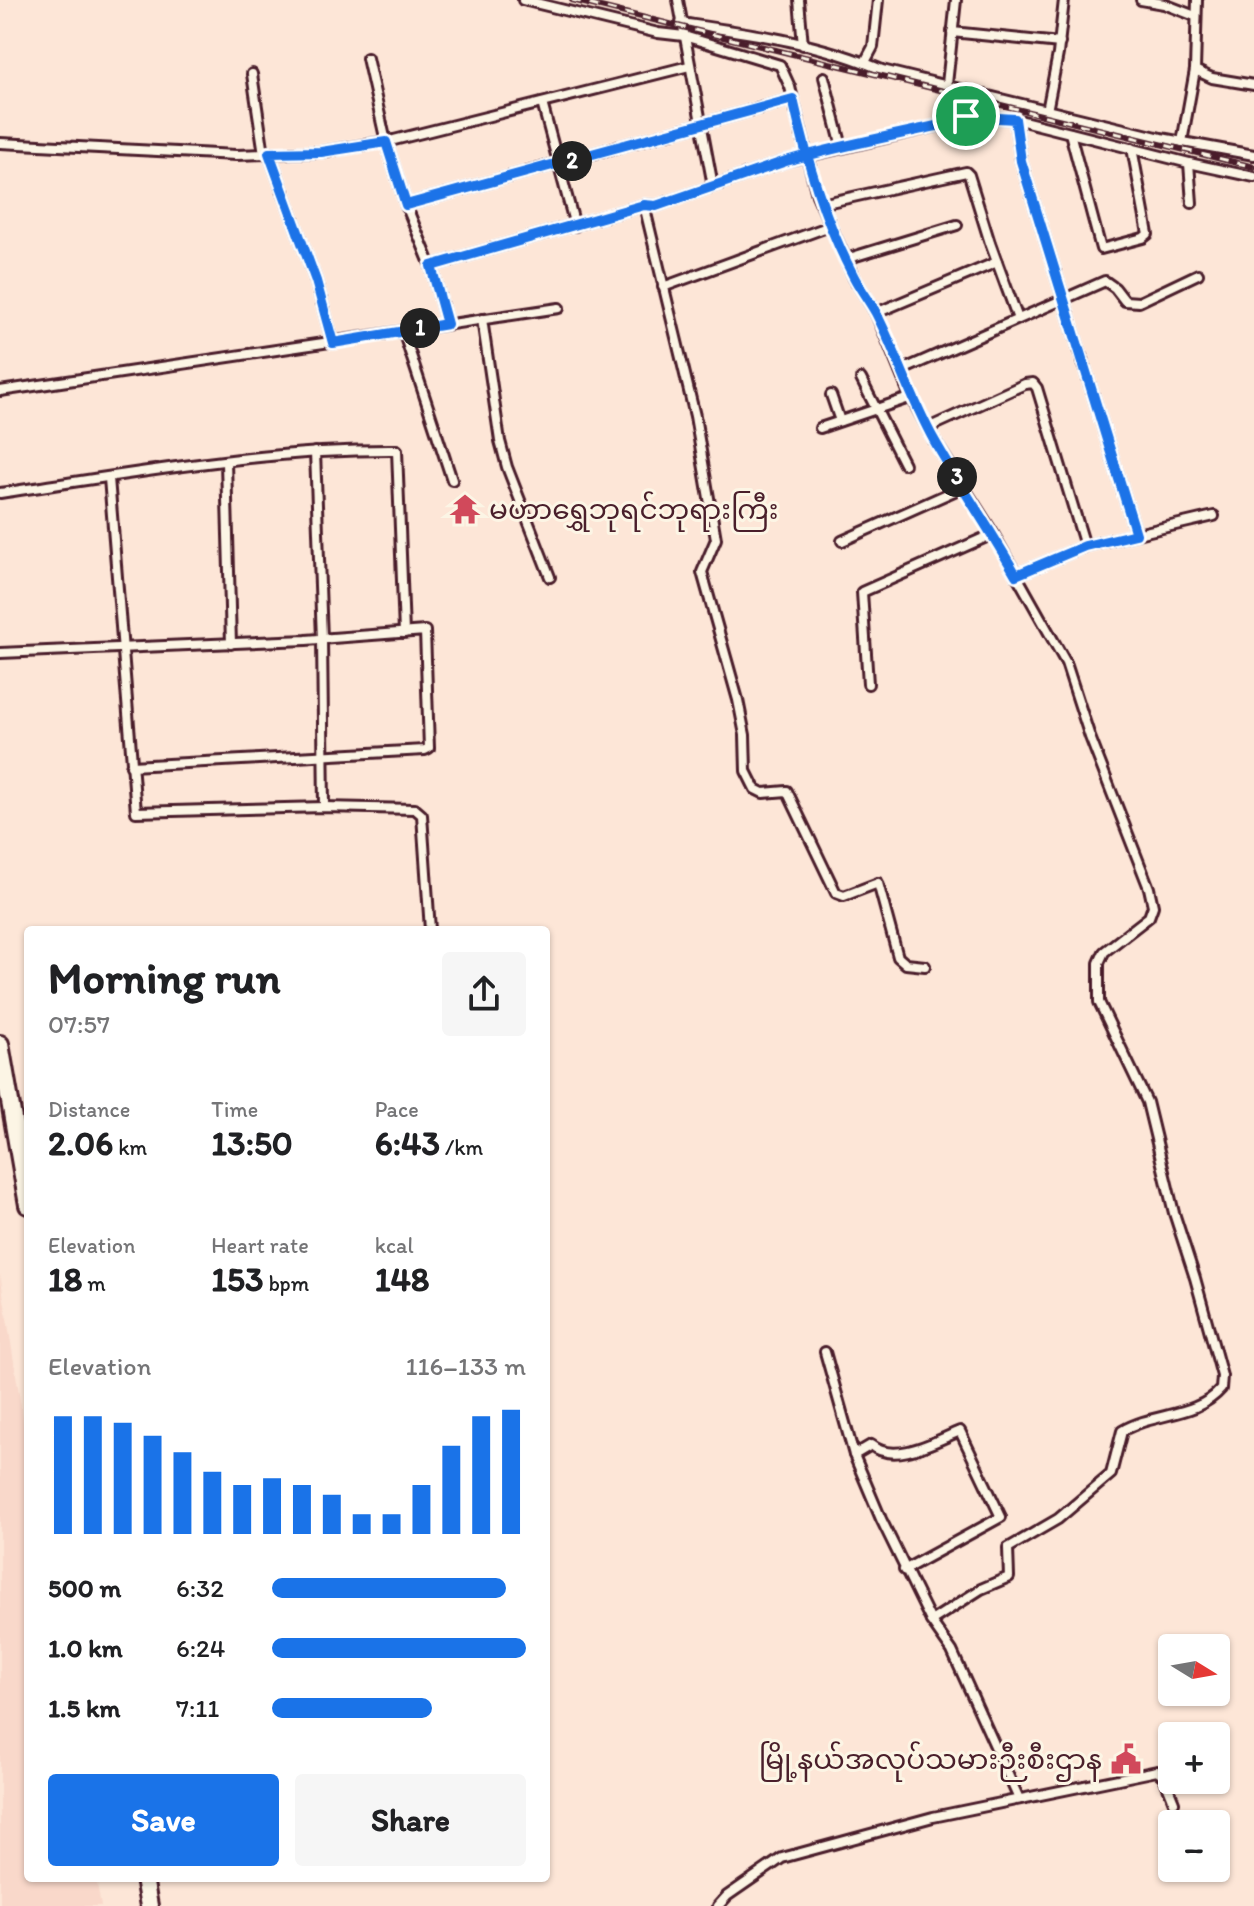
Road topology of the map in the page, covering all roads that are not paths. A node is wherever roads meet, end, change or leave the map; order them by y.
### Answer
1 (523, 0) edge
2 (678, 0) edge
3 (799, 0) edge
4 (878, 0) edge
5 (956, 0) edge
6 (1064, 0) edge
7 (1141, 0) edge
8 (1197, 0) edge
9 (1195, 16) junction
10 (681, 23) junction
11 (952, 32) junction
12 (684, 36) junction
13 (1060, 43) junction
14 (803, 45) junction
15 (367, 58) dead end
16 (865, 62) junction
17 (689, 66) junction
18 (1195, 70) junction
19 (252, 74) dead end
20 (824, 77) dead end
21 (947, 84) junction
22 (1254, 85) edge
23 (793, 99) junction
24 (542, 103) junction
25 (1047, 111) junction
26 (1015, 119) junction
27 (701, 124) junction
28 (1070, 133) junction
29 (386, 142) junction
30 (1182, 142) junction
31 (0, 143) edge
32 (842, 147) junction
33 (1132, 148) junction
34 (266, 153) junction
35 (1254, 155) edge
36 (806, 156) junction
37 (1189, 163) junction
38 (558, 165) junction
39 (1254, 177) edge
40 (713, 186) junction
41 (1192, 203) dead end
42 (821, 204) junction
43 (406, 205) junction
44 (644, 205) junction
45 (957, 225) dead end
46 (575, 226) junction
47 (830, 226) junction
48 (846, 259) junction
49 (997, 262) junction
50 (431, 266) junction
51 (1198, 274) dead end
52 (663, 287) junction
53 (1063, 300) junction
54 (559, 308) dead end
55 (876, 313) junction
56 (482, 319) junction
57 (1018, 319) junction
58 (447, 324) junction
59 (403, 331) junction
60 (333, 343) junction
61 (900, 371) junction
62 (861, 379) dead end
63 (0, 391) edge
64 (831, 395) dead end
65 (912, 397) junction
66 (874, 409) junction
67 (840, 421) junction
68 (820, 428) dead end
69 (928, 428) junction
70 (315, 452) junction
71 (226, 462) junction
72 (904, 464) dead end
73 (109, 478) junction
74 (452, 480) dead end
75 (963, 487) junction
76 (0, 493) edge
77 (1214, 516) dead end
78 (993, 534) junction
79 (1136, 534) junction
80 (842, 541) dead end
81 (1085, 546) junction
82 (1016, 575) junction
83 (550, 577) dead end
84 (404, 633) junction
85 (322, 639) junction
86 (231, 644) junction
87 (122, 648) junction
88 (0, 653) edge
89 (868, 684) dead end
90 (323, 755) junction
91 (131, 766) junction
92 (324, 807) junction
93 (430, 926) edge
94 (925, 966) dead end
95 (0, 1044) edge
96 (3, 1079) edge
97 (24, 1185) edge
98 (825, 1352) dead end
99 (854, 1455) junction
100 (904, 1570) junction
101 (931, 1621) junction
102 (1019, 1799) junction
103 (1174, 1802) dead end
104 (145, 1882) edge
105 (149, 1906) edge
106 (718, 1906) edge

1 - 12 street
2 - 10 street
3 - 14 street
4 - 16 street
5 - 11 street
6 - 13 street
7 - 9 street
8 - 9 street
9 - 18 street
10 - 12 street
10 - 14 street
11 - 13 street
11 - 21 street
12 - 17 street
12 - 23 street
13 - 25 street
14 - 16 street
15 - 29 street
16 - 21 street
17 - 24 street
17 - 27 street
18 - 22 street
18 - 30 street
19 - 34 street
20 - 32 street
21 - 25 street
23 - 27 street
23 - 36 street
24 - 29 street
24 - 38 street
25 - 30 street
26 - 28 street
26 - 32 street
26 - 53 street
27 - 38 street
27 - 40 street
28 - 33 street
28 - 33 street
29 - 34 street
29 - 43 street
30 - 35 street
31 - 34 street
32 - 36 street
33 - 37 street
34 - 60 street
36 - 40 street
36 - 42 street
37 - 39 street
37 - 41 street
38 - 43 street
38 - 46 street
40 - 44 street
42 - 47 street
42 - 49 street
43 - 50 street
44 - 46 street
44 - 52 street
45 - 48 street
46 - 50 street
47 - 48 street
47 - 52 street
48 - 55 street
49 - 55 street
49 - 57 street
50 - 58 street
51 - 53 street
52 - 94 street
53 - 57 street
53 - 79 street
54 - 56 street
55 - 61 street
56 - 58 street
56 - 83 street
57 - 61 street
58 - 59 street
59 - 60 street
59 - 74 street
60 - 63 street
61 - 65 street
62 - 66 street
64 - 67 street
65 - 66 street
65 - 69 street
66 - 67 street
66 - 72 street
67 - 68 street
69 - 75 street
69 - 81 street
70 - 71 street
70 - 84 street
70 - 85 street
71 - 73 street
71 - 86 street
73 - 76 street
73 - 87 street
75 - 78 street
75 - 80 street
77 - 79 street
78 - 82 street
78 - 89 street
79 - 81 street
81 - 82 street
82 - 101 street
84 - 85 street
84 - 90 street
85 - 86 street
85 - 90 street
86 - 87 street
87 - 88 street
87 - 91 street
90 - 91 street
90 - 92 street
91 - 92 street
92 - 93 street
95 - 96 highway
96 - 97 highway
98 - 99 street
99 - 100 street
99 - 100 street
100 - 101 street
101 - 102 street
102 - 103 street
102 - 106 street
104 - 105 highway

